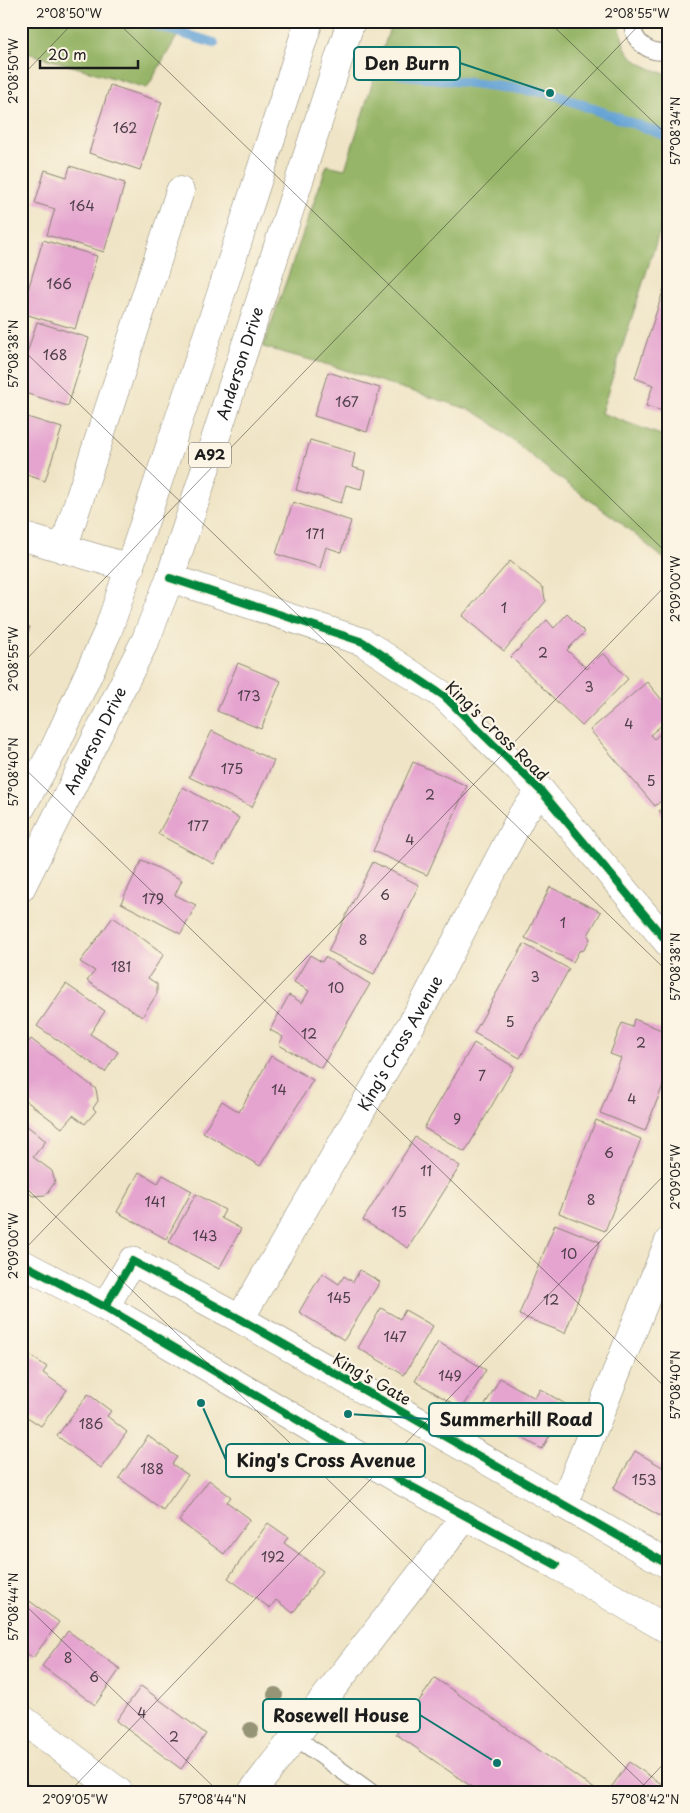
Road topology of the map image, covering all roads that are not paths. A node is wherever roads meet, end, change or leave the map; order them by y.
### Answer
1 (309, 21) edge
2 (351, 21) edge
3 (633, 21) edge
4 (669, 51) edge
5 (180, 191) dead end
6 (21, 536) edge
7 (63, 549) junction
8 (130, 568) junction
9 (170, 578) junction
10 (541, 791) junction
11 (21, 808) edge
12 (21, 888) edge
13 (669, 944) edge
14 (669, 1241) edge
15 (21, 1263) edge
16 (105, 1308) junction
17 (240, 1319) junction
18 (563, 1505) junction
19 (465, 1517) junction
20 (669, 1565) edge
21 (669, 1630) edge
22 (21, 1718) edge
23 (294, 1736) junction
24 (119, 1792) edge
25 (252, 1792) edge
26 (371, 1792) edge

1 - 8 street, A92
2 - 9 street, Anderson Drive / A92
3 - 4 lane
5 - 7 street
6 - 7 street
7 - 8 street
8 - 11 street, A92
9 - 10 street, King's Cross Road
9 - 12 street, Anderson Drive / A92
10 - 13 street, King's Cross Road
10 - 17 street, King's Cross Avenue
14 - 18 street
15 - 16 street
16 - 17 street, King's Gate
16 - 19 street
17 - 18 street, King's Gate
18 - 20 street, King's Gate
19 - 21 street
19 - 23 street
22 - 24 street
23 - 25 street
23 - 26 lane

